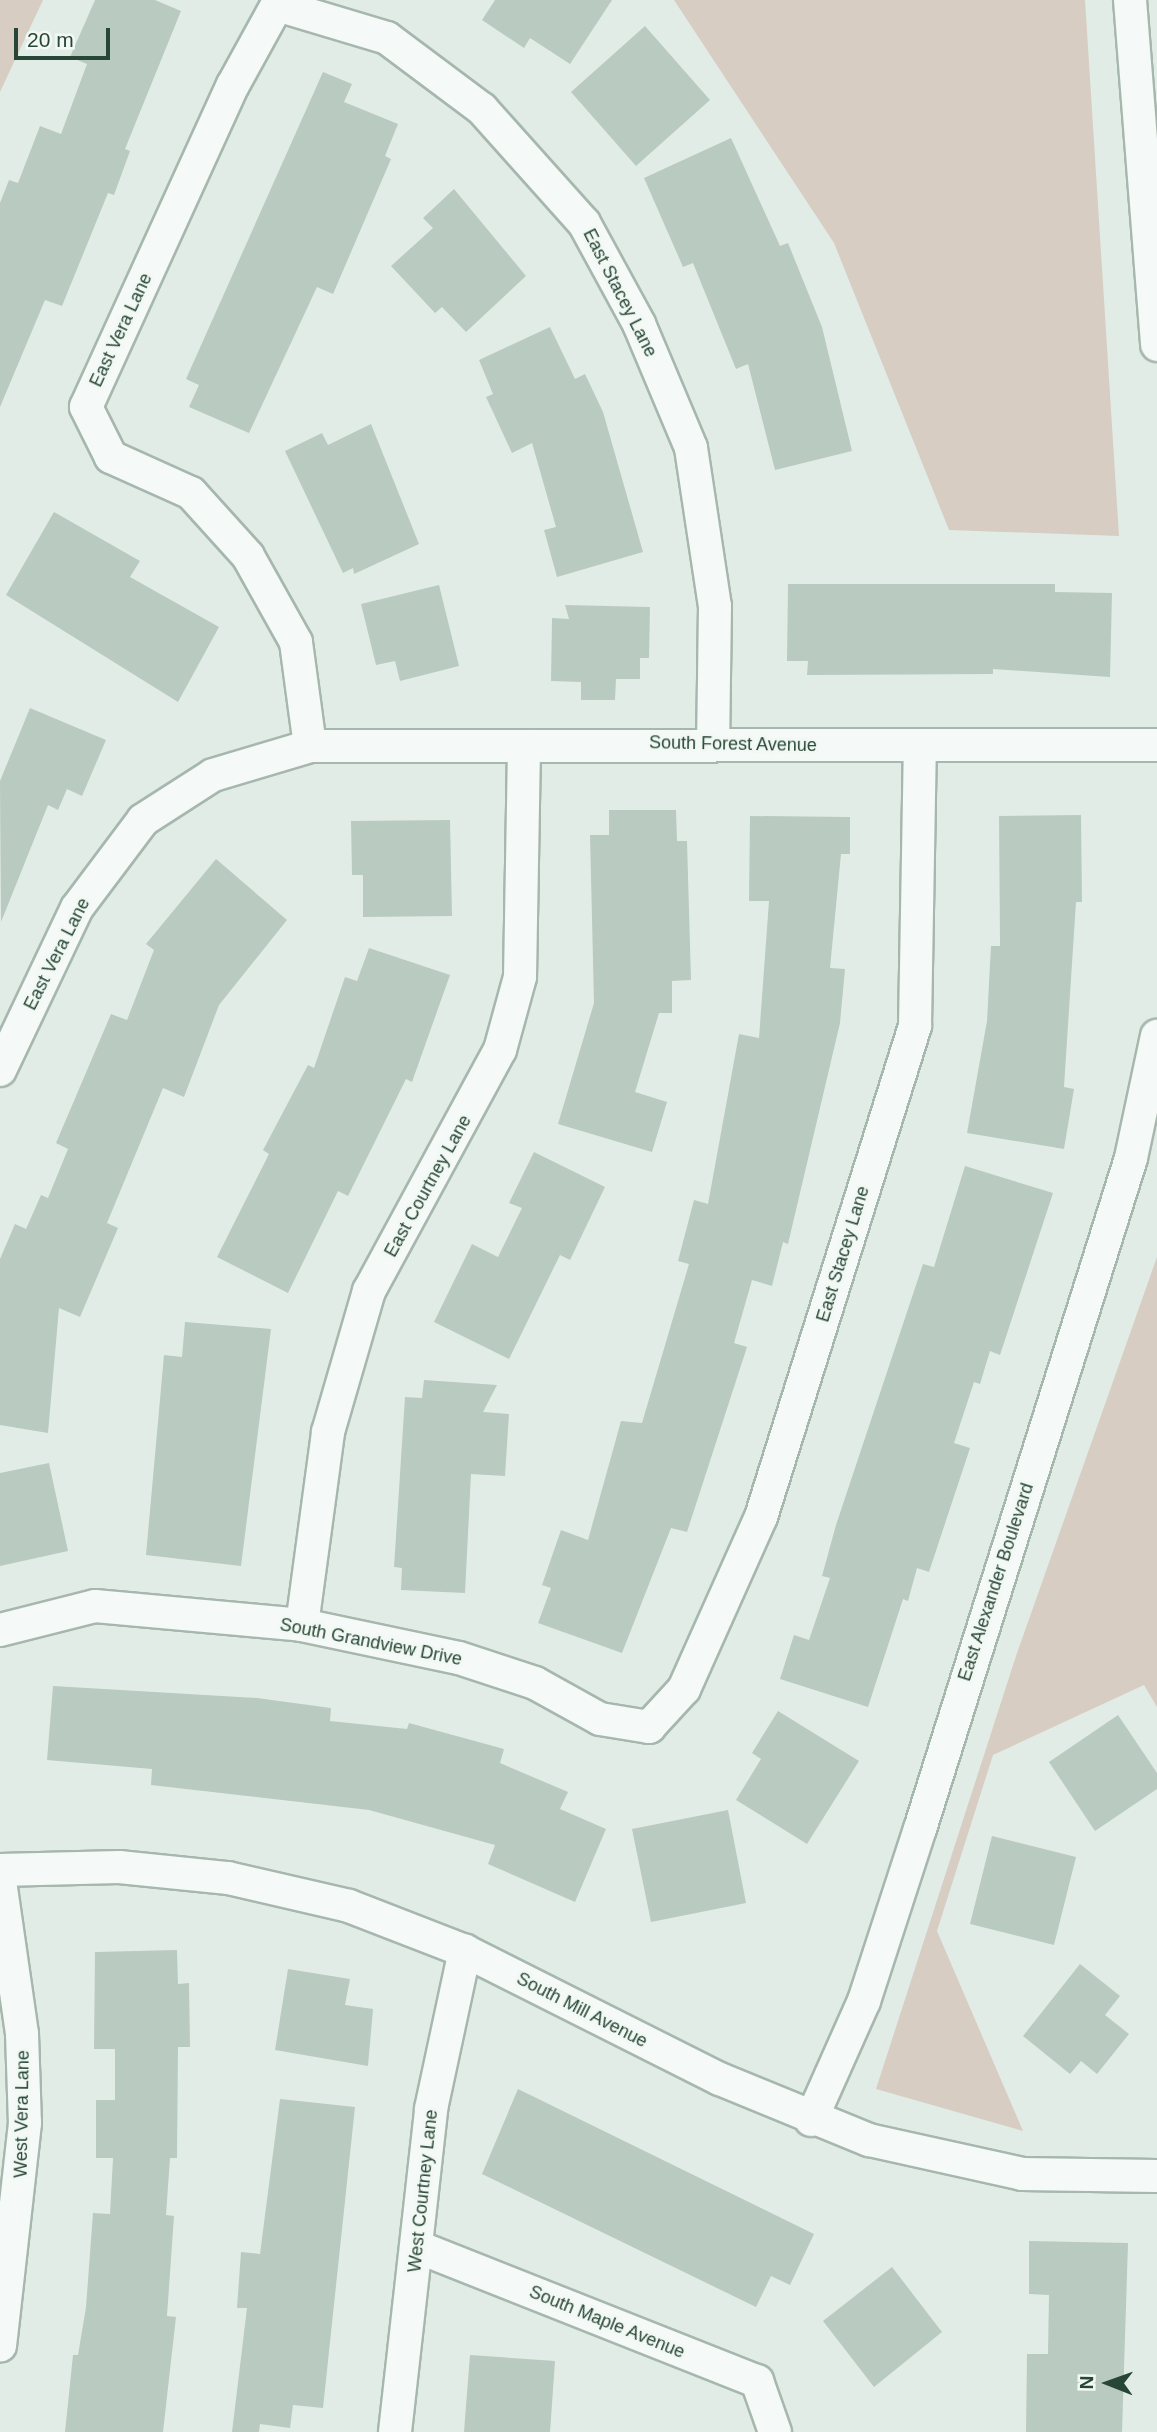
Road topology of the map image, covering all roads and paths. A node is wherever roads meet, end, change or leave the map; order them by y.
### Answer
1 (1130, 0) edge
2 (276, 5) joint
3 (1157, 345) edge
4 (713, 741) junction
5 (1157, 745) edge
6 (310, 746) junction
7 (524, 746) junction
8 (920, 749) junction
9 (1157, 1036) edge
10 (0, 1070) edge
11 (1144, 1161) edge
12 (302, 1625) junction
13 (0, 1630) edge
14 (649, 1727) joint
15 (0, 1870) edge
16 (0, 1881) edge
17 (465, 1951) junction
18 (811, 2120) junction
19 (1157, 2176) edge
20 (418, 2247) junction
21 (0, 2346) edge
22 (775, 2426) edge
23 (395, 2432) edge

1 - 3 street
2 - 4 street, East Stacey Lane
2 - 6 street, East Vera Lane
4 - 7 street, South Forest Avenue
4 - 8 street, South Forest Avenue
5 - 8 street, South Forest Avenue
6 - 7 street, South Forest Avenue
6 - 10 street, East Vera Lane
7 - 12 street, East Courtney Lane
8 - 14 street, East Stacey Lane
9 - 11 street, East Alexander Boulevard
11 - 18 street, East Alexander Boulevard
12 - 13 street, South Grandview Drive
12 - 14 street, South Grandview Drive
15 - 17 street, South Mill Avenue
16 - 21 street, West Vera Lane
17 - 18 street, South Mill Avenue
17 - 20 street, West Courtney Lane
18 - 19 street, South Mill Avenue
20 - 22 street, South Maple Avenue
20 - 23 street, West Courtney Lane

